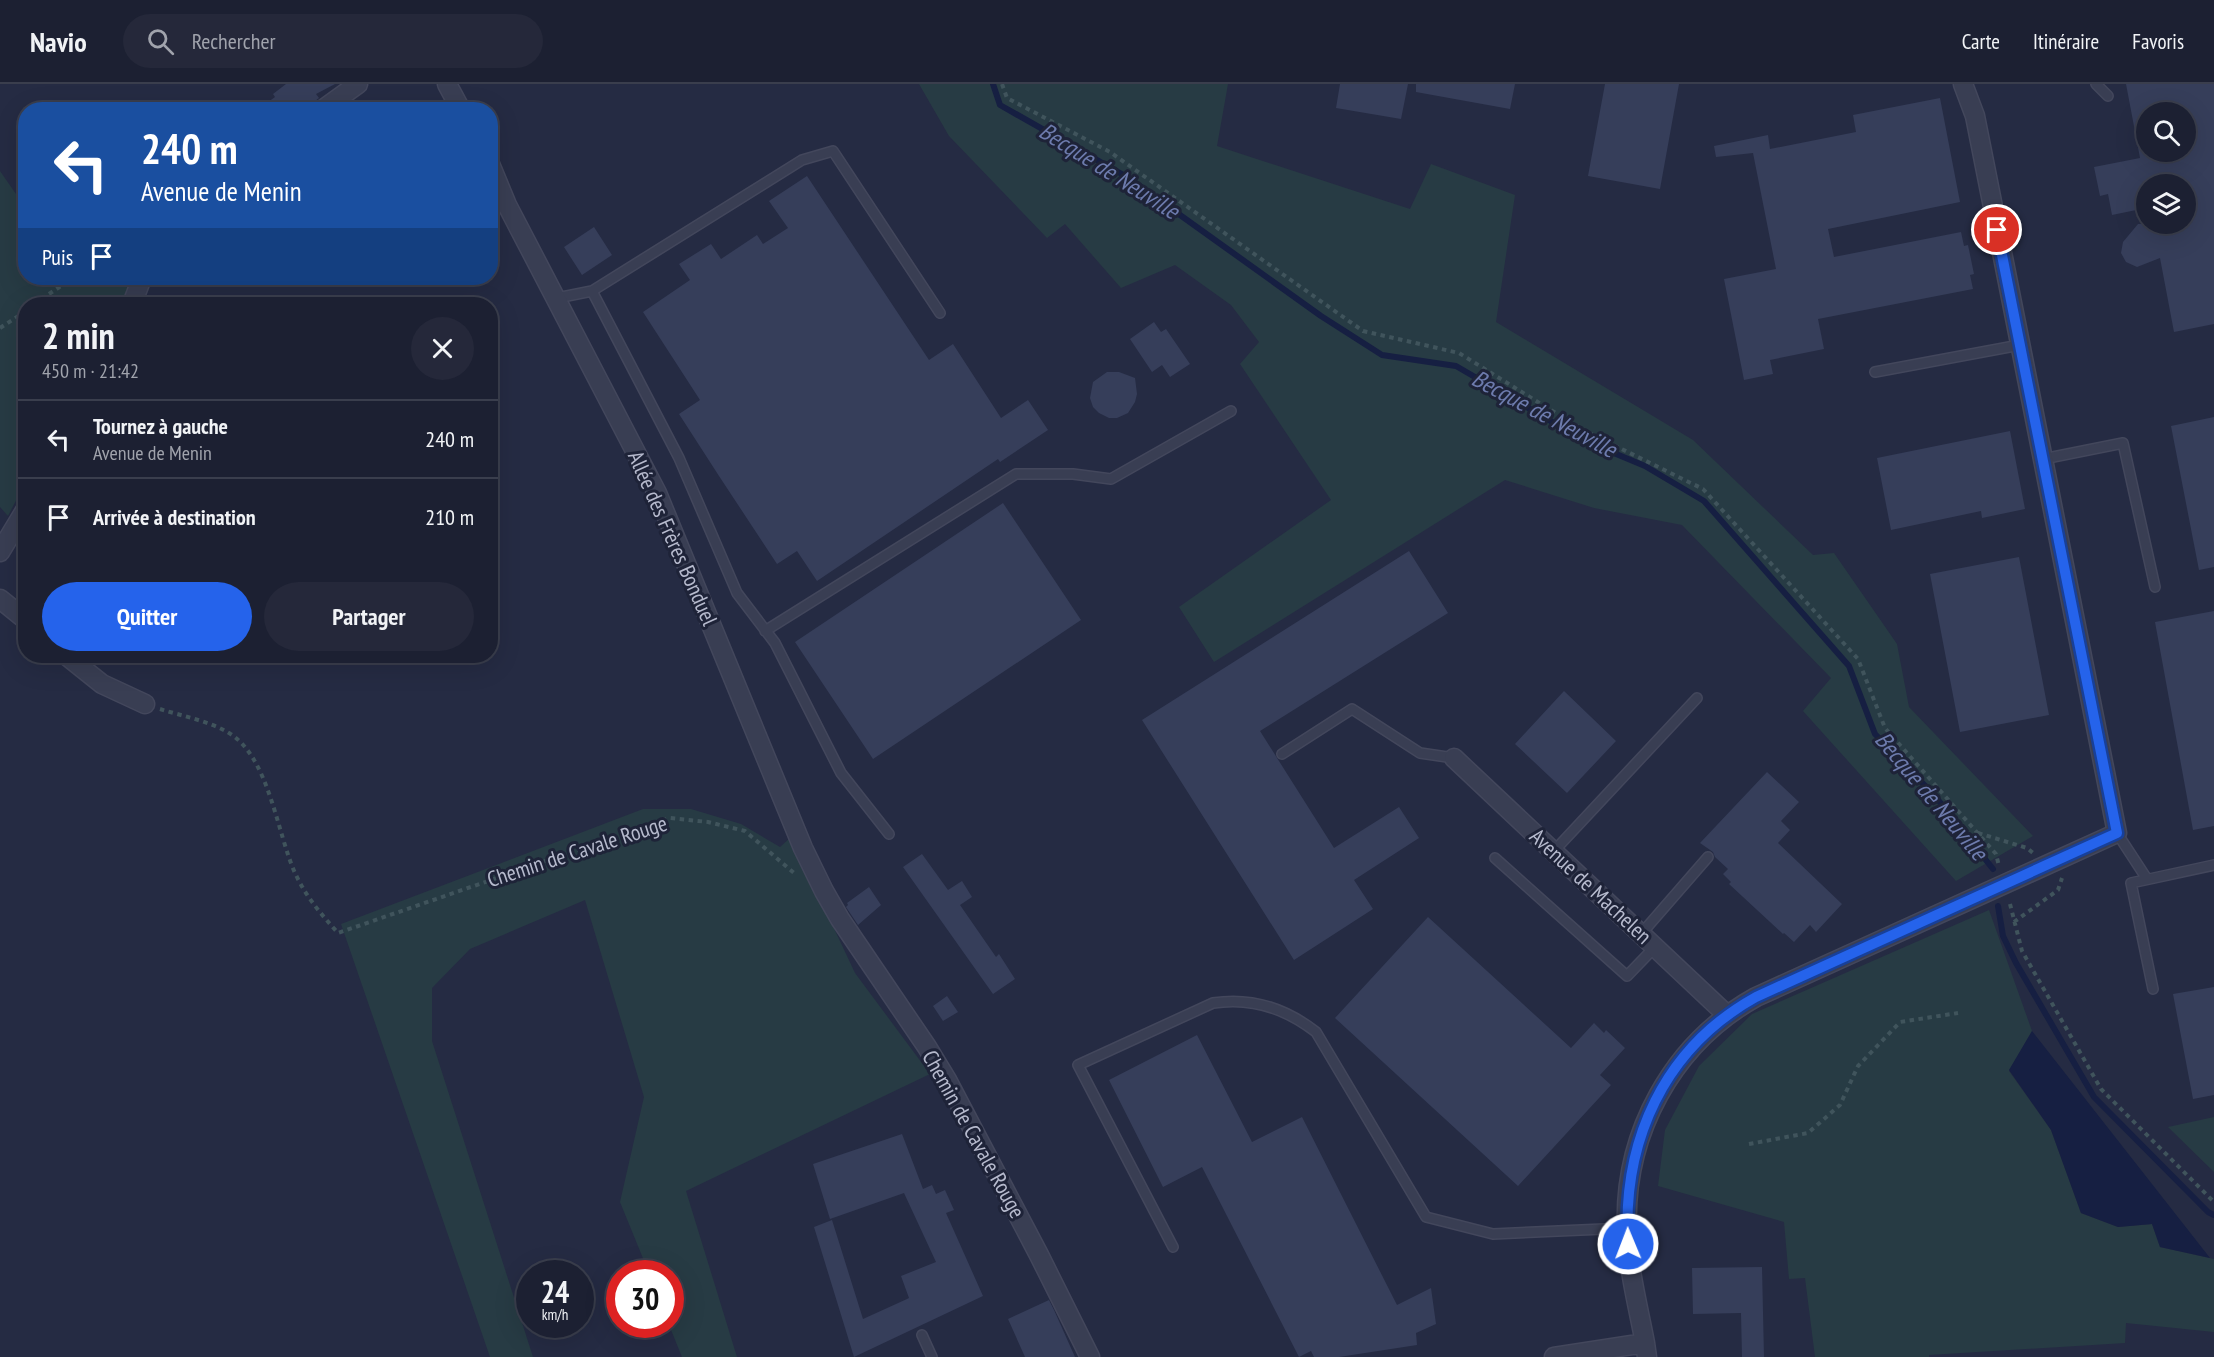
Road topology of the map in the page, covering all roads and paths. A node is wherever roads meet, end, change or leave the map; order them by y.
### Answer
1 (358, 84) edge
2 (447, 84) edge
3 (1002, 84) edge
4 (1964, 84) edge
5 (2096, 84) edge
6 (2108, 96) dead end
7 (333, 102) edge
8 (456, 102) edge
9 (498, 183) edge
10 (62, 285) edge
11 (592, 291) junction
12 (44, 297) edge
13 (557, 298) junction
14 (940, 313) dead end
15 (18, 316) edge
16 (0, 328) edge
17 (2020, 345) junction
18 (1875, 372) dead end
19 (1231, 411) dead end
20 (2043, 459) junction
21 (18, 522) edge
22 (0, 552) edge
23 (2155, 587) dead end
24 (0, 599) edge
25 (18, 614) edge
26 (765, 631) junction
27 (76, 663) edge
28 (1696, 698) dead end
29 (145, 704) joint
30 (1282, 753) dead end
31 (1454, 758) joint
32 (1978, 833) junction
33 (2117, 833) junction
34 (889, 834) dead end
35 (1554, 851) junction
36 (2069, 855) junction
37 (1708, 857) dead end
38 (1495, 858) dead end
39 (2046, 865) junction
40 (2214, 865) edge
41 (2000, 867) dead end
42 (798, 878) dead end
43 (2148, 879) junction
44 (2010, 904) dead end
45 (840, 919) joint
46 (2014, 922) junction
47 (1641, 934) junction
48 (1655, 947) junction
49 (2153, 989) dead end
50 (1958, 1013) dead end
51 (1727, 1015) junction
52 (1749, 1144) dead end
53 (2214, 1202) edge
54 (1627, 1228) junction
55 (1173, 1247) dead end
56 (922, 1335) dead end
57 (1646, 1350) edge
58 (932, 1357) edge
59 (1090, 1357) edge
60 (1554, 1357) edge

1 - 7 street
2 - 8 street
3 - 32 path
4 - 17 street
5 - 6 lane
9 - 13 street, Allée des Frères Bonduel
10 - 12 path
11 - 13 lane
11 - 14 lane
11 - 26 lane
13 - 45 street, Allée des Frères Bonduel
15 - 16 path
17 - 18 lane
17 - 20 street
19 - 26 lane
20 - 23 lane
20 - 33 street
21 - 22 street
24 - 25 street
26 - 34 lane
27 - 29 street
28 - 35 lane
29 - 42 path, Chemin de Cavale Rouge
30 - 31 lane
31 - 35 street, Avenue de Machelen
32 - 39 path
32 - 41 path
33 - 36 street
33 - 43 lane
35 - 47 street, Avenue de Machelen
36 - 39 street
36 - 46 path
37 - 47 lane
38 - 48 lane
39 - 51 street
40 - 43 lane
43 - 49 lane
44 - 46 path
45 - 59 street, Chemin de Cavale Rouge
46 - 53 path
47 - 48 street, Avenue de Machelen
48 - 51 street, Avenue de Machelen
50 - 52 path
51 - 54 street
54 - 55 lane
54 - 57 street
56 - 58 lane
57 - 60 street

